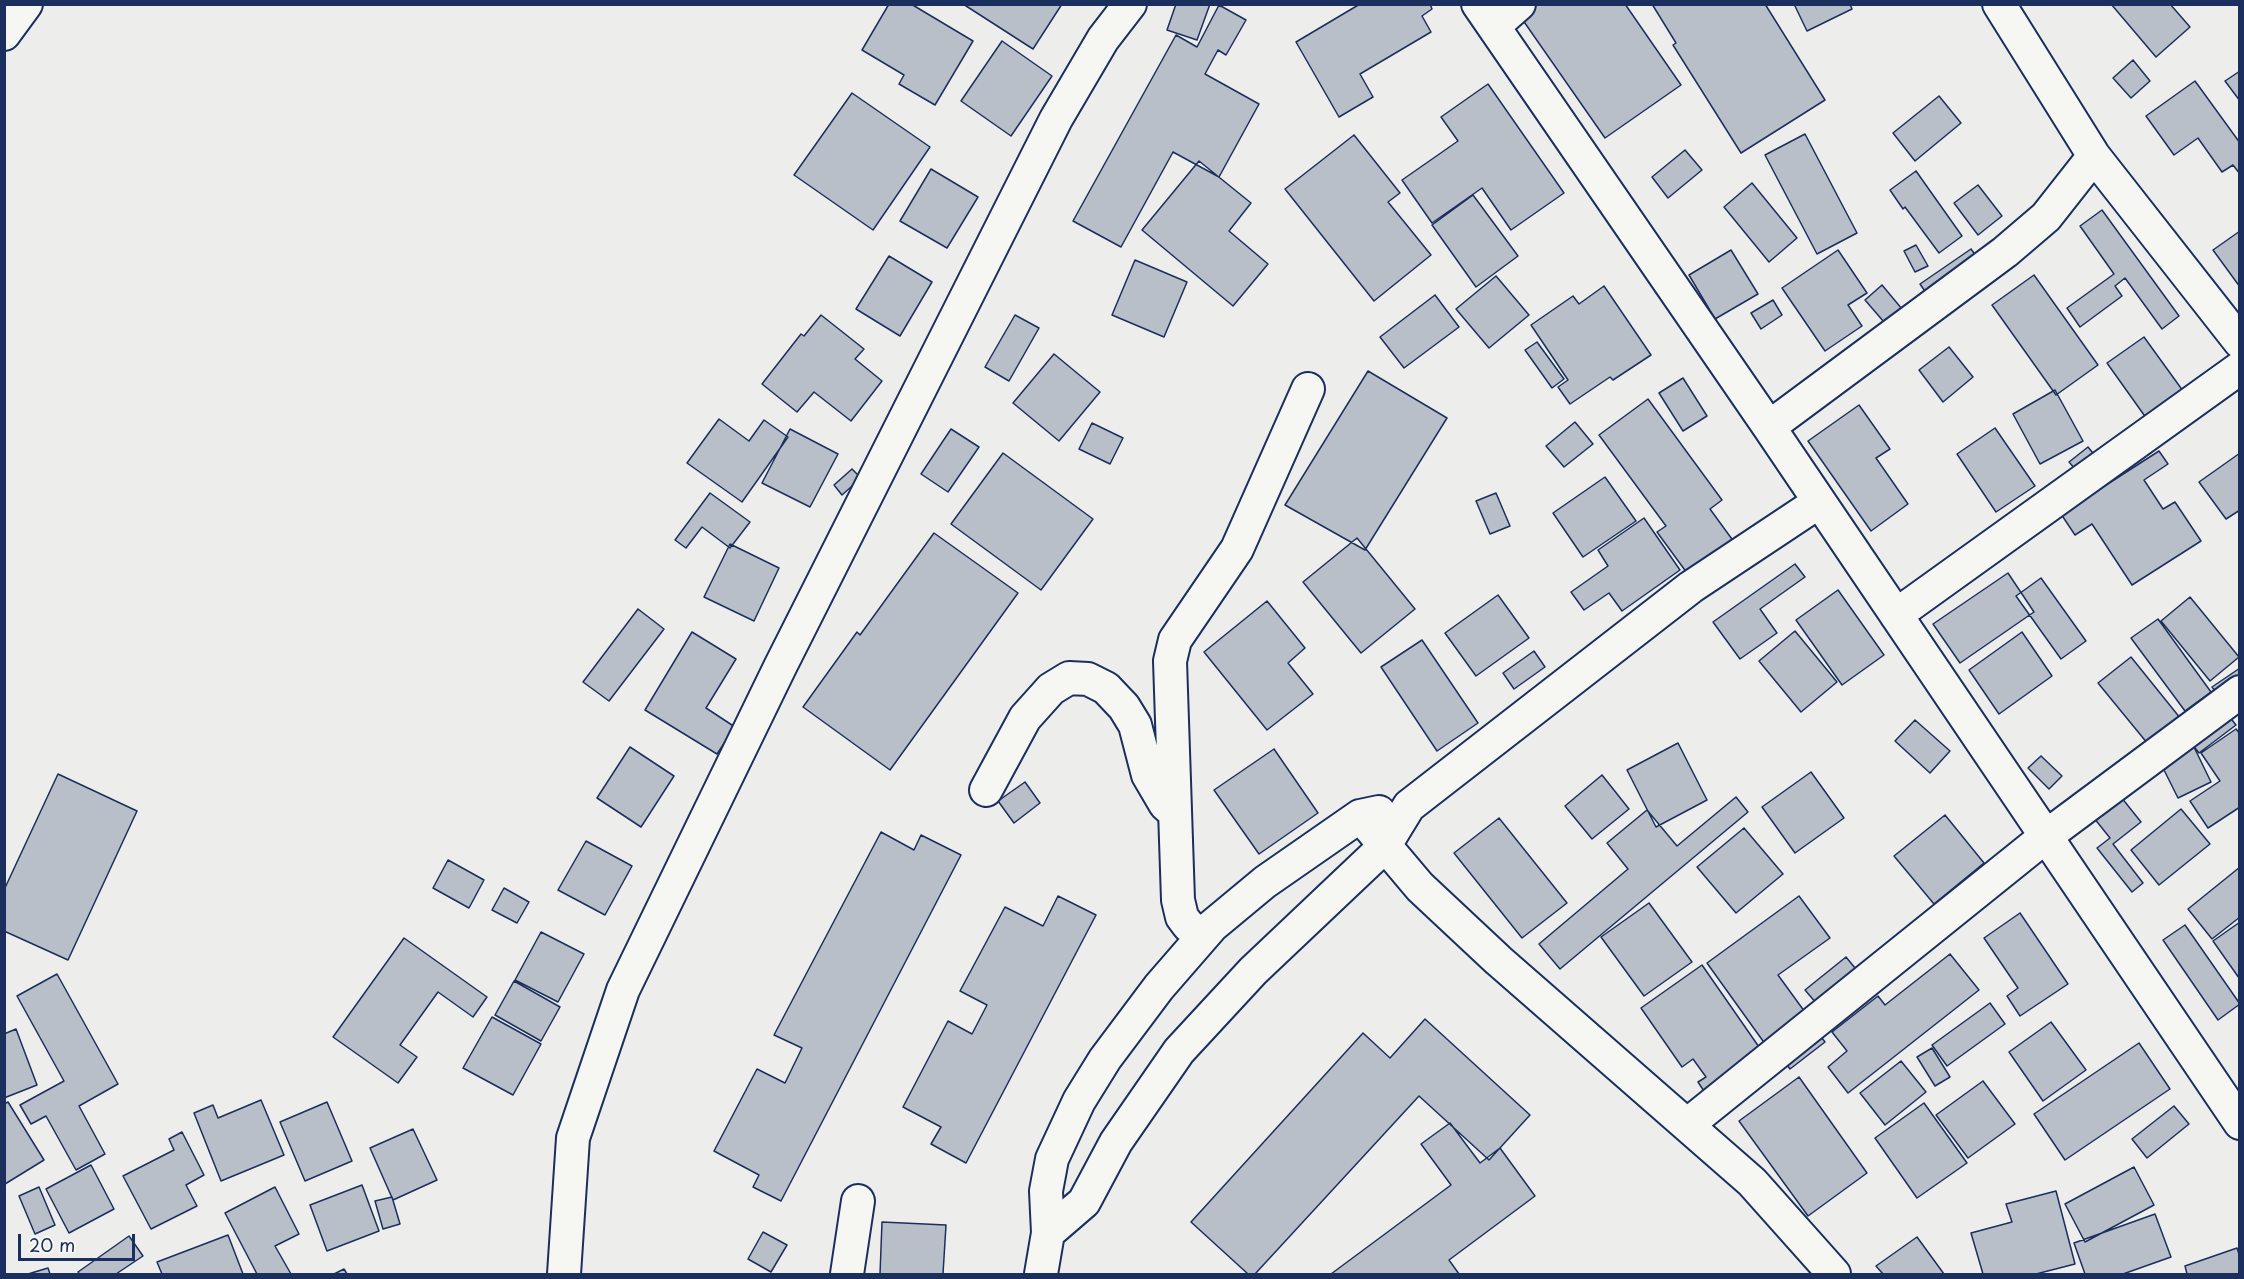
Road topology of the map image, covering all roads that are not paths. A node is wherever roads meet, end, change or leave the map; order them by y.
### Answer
1 (26, 4) edge
2 (1130, 4) edge
3 (1518, 4) edge
4 (1999, 4) edge
5 (1486, 15) edge
6 (4, 34) edge
7 (2094, 156) junction
8 (2240, 342) edge
9 (2240, 368) edge
10 (1308, 389) dead end
11 (1769, 427) junction
12 (1819, 502) junction
13 (1896, 615) junction
14 (2240, 692) edge
15 (986, 790) dead end
16 (1409, 806) junction
17 (1175, 813) junction
18 (1360, 816) junction
19 (2045, 837) junction
20 (1384, 847) junction
21 (1202, 937) junction
22 (2238, 1116) edge
23 (1687, 1125) junction
24 (858, 1200) dead end
25 (1048, 1233) junction
26 (564, 1275) edge
27 (847, 1275) edge
28 (1041, 1275) edge
29 (1834, 1275) edge

1 - 6 street
2 - 26 street
3 - 5 street
4 - 7 street
5 - 11 street
7 - 8 street
7 - 11 street
9 - 13 street
10 - 17 street
11 - 12 street
12 - 13 street
12 - 16 street
13 - 19 street
14 - 19 street
15 - 17 street
16 - 18 street
16 - 20 street
17 - 21 street
18 - 20 street
18 - 21 street
19 - 22 street
19 - 23 street
20 - 23 street
20 - 25 street
21 - 25 street
23 - 29 street
24 - 27 street
25 - 28 street

